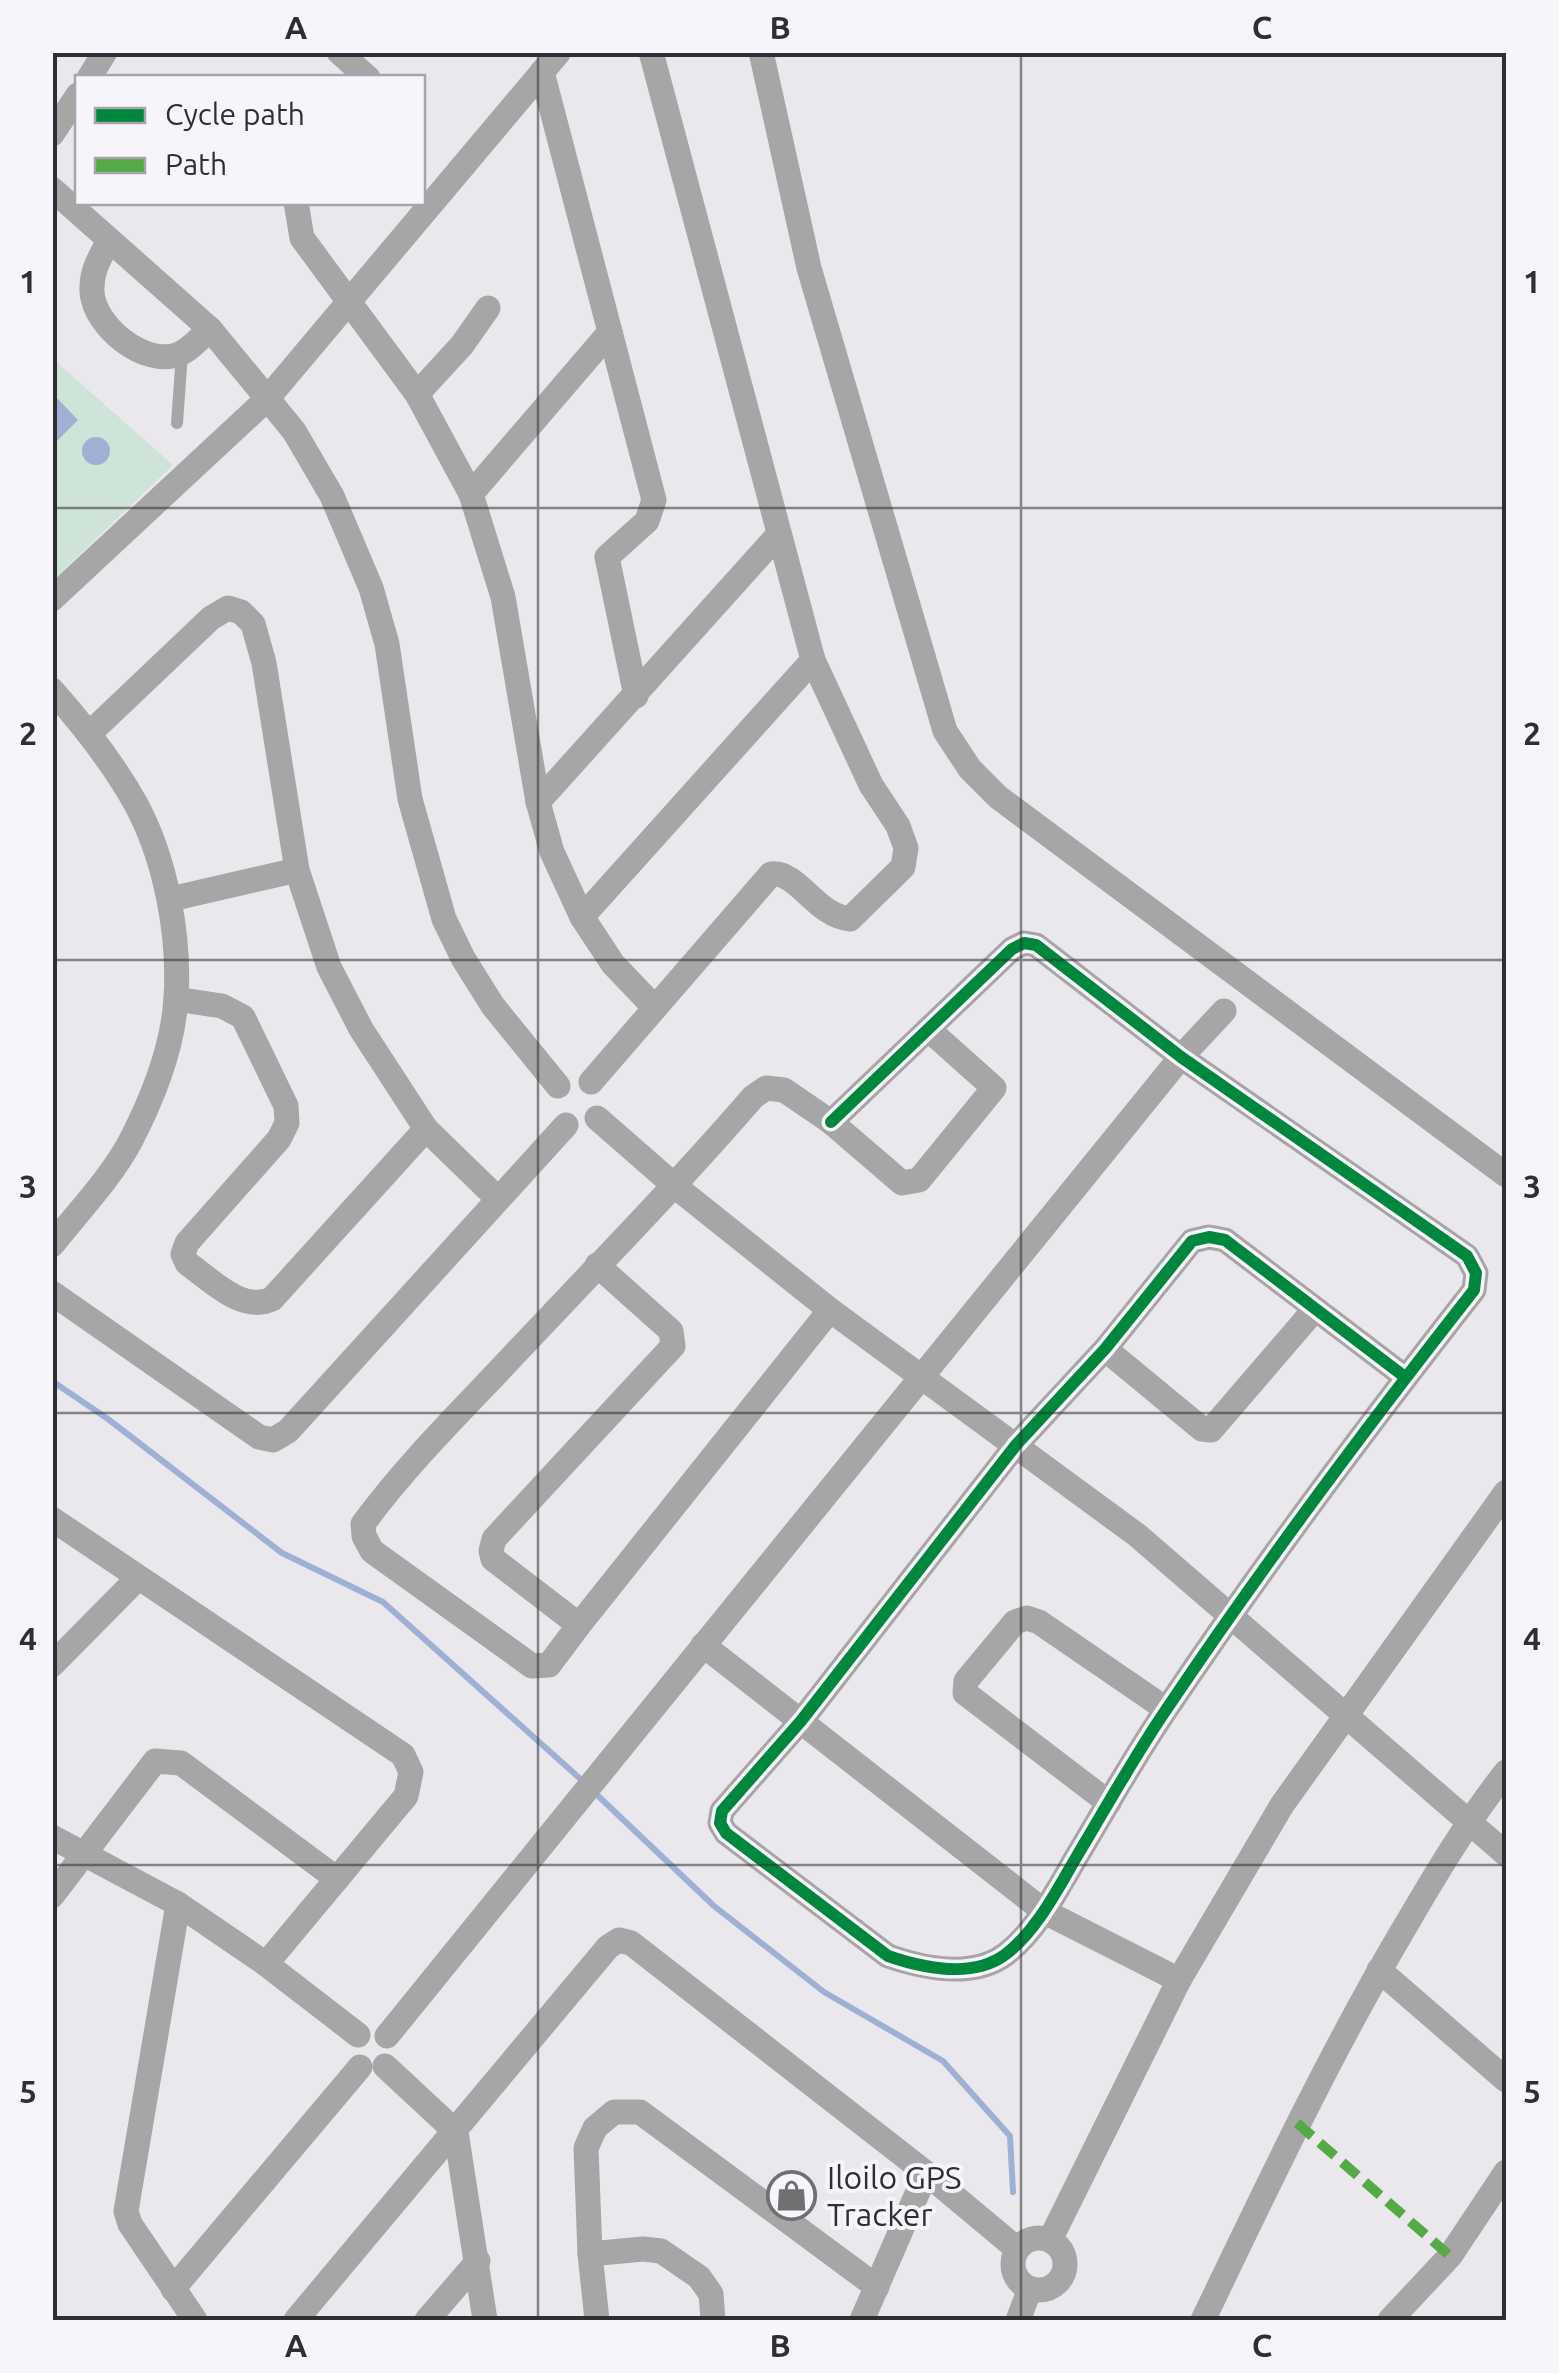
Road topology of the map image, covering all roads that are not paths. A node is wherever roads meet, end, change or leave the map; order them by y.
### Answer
1 (339, 52) edge
2 (651, 52) edge
3 (761, 52) edge
4 (550, 62) edge
5 (365, 75) edge
6 (75, 100) edge
7 (52, 134) edge
8 (52, 190) edge
9 (296, 205) edge
10 (109, 241) junction
11 (350, 300) junction
12 (488, 308) dead end
13 (210, 329) junction
14 (610, 332) junction
15 (182, 354) junction
16 (417, 394) junction
17 (267, 399) junction
18 (178, 423) dead end
19 (471, 494) junction
20 (779, 534) junction
21 (52, 599) edge
22 (812, 660) junction
23 (52, 690) edge
24 (636, 696) junction
25 (90, 733) junction
26 (538, 802) junction
27 (298, 870) junction
28 (171, 900) junction
29 (582, 916) junction
30 (176, 999) junction
31 (654, 1008) junction
32 (1224, 1010) dead end
33 (928, 1029) junction
34 (1181, 1057) junction
35 (591, 1082) junction
36 (558, 1086) junction
37 (597, 1118) junction
38 (831, 1122) junction
39 (566, 1124) junction
40 (426, 1129) junction
41 (1506, 1175) edge
42 (676, 1186) junction
43 (497, 1198) junction
44 (52, 1245) edge
45 (598, 1265) junction
46 (52, 1293) edge
47 (1314, 1309) junction
48 (830, 1310) junction
49 (1105, 1349) junction
50 (1406, 1377) junction
51 (922, 1378) junction
52 (1016, 1445) junction
53 (1506, 1492) edge
54 (52, 1519) edge
55 (138, 1578) junction
56 (1231, 1616) junction
57 (579, 1625) junction
58 (703, 1646) junction
59 (52, 1665) edge
60 (1166, 1709) junction
61 (1347, 1716) junction
62 (801, 1721) junction
63 (1506, 1772) edge
64 (1109, 1803) junction
65 (1468, 1821) junction
66 (52, 1837) edge
67 (83, 1853) junction
68 (1506, 1854) edge
69 (337, 1879) junction
70 (52, 1896) edge
71 (178, 1904) junction
72 (1044, 1912) junction
73 (266, 1964) junction
74 (1379, 1970) junction
75 (1179, 1980) junction
76 (358, 2035) junction
77 (387, 2036) junction
78 (373, 2066) junction
79 (1506, 2080) edge
80 (456, 2132) junction
81 (1506, 2172) edge
82 (926, 2174) junction
83 (1050, 2240) junction
84 (1017, 2248) junction
85 (590, 2254) junction
86 (478, 2261) junction
87 (877, 2287) junction
88 (1030, 2288) junction
89 (173, 2289) junction
90 (195, 2320) edge
91 (296, 2320) edge
92 (428, 2320) edge
93 (485, 2320) edge
94 (597, 2320) edge
95 (713, 2320) edge
96 (862, 2320) edge
97 (1018, 2320) edge
98 (1203, 2320) edge
99 (1390, 2320) edge

1 - 5 street
2 - 20 street
3 - 41 street
4 - 11 street
4 - 14 street
6 - 7 street
8 - 10 street
9 - 11 street
10 - 13 street
10 - 15 street
11 - 16 street
11 - 17 street
12 - 16 street
13 - 15 street
13 - 17 street
14 - 19 street
14 - 24 street
15 - 18 lane
16 - 19 street
17 - 21 street
17 - 36 street
19 - 26 street
20 - 22 street
20 - 24 street
22 - 29 street
22 - 31 street
23 - 25 street
24 - 26 street
25 - 27 street
25 - 28 street
26 - 29 street
27 - 28 street
27 - 40 street
28 - 30 street
29 - 31 street
30 - 40 street
30 - 44 street
31 - 35 street
32 - 34 street
33 - 34 street
33 - 38 street
33 - 38 street
34 - 50 street
34 - 51 street
35 - 36 street
35 - 37 street
36 - 39 street
37 - 39 street
37 - 42 street
38 - 42 street
39 - 43 street
40 - 43 street
42 - 45 street
42 - 48 street
43 - 46 street
45 - 57 street
45 - 57 street
47 - 49 street
47 - 49 street
47 - 50 street
48 - 51 street
48 - 57 street
49 - 52 street
50 - 56 street
51 - 52 street
51 - 58 street
52 - 56 street
52 - 62 street
53 - 61 street
54 - 55 street
55 - 59 street
55 - 69 street
56 - 60 street
56 - 61 street
58 - 62 street
58 - 77 street
60 - 64 street
60 - 64 street
61 - 65 street
61 - 75 street
62 - 72 street
62 - 72 street
63 - 65 street
64 - 72 street
65 - 68 street
65 - 74 street
66 - 67 street
67 - 69 street
67 - 70 street
67 - 71 street
69 - 73 street
71 - 73 street
71 - 89 street
72 - 75 street
73 - 76 street
74 - 79 street
74 - 98 street
75 - 83 street
76 - 77 street
76 - 78 street
77 - 78 street
78 - 80 street
78 - 89 street
80 - 82 street
80 - 86 street
80 - 91 street
81 - 99 street
82 - 84 street
82 - 87 street
83 - 84 street
83 - 88 street
84 - 88 street
85 - 87 street
85 - 94 street
85 - 95 street
86 - 92 street
86 - 93 street
87 - 96 street
88 - 97 street
89 - 90 street

